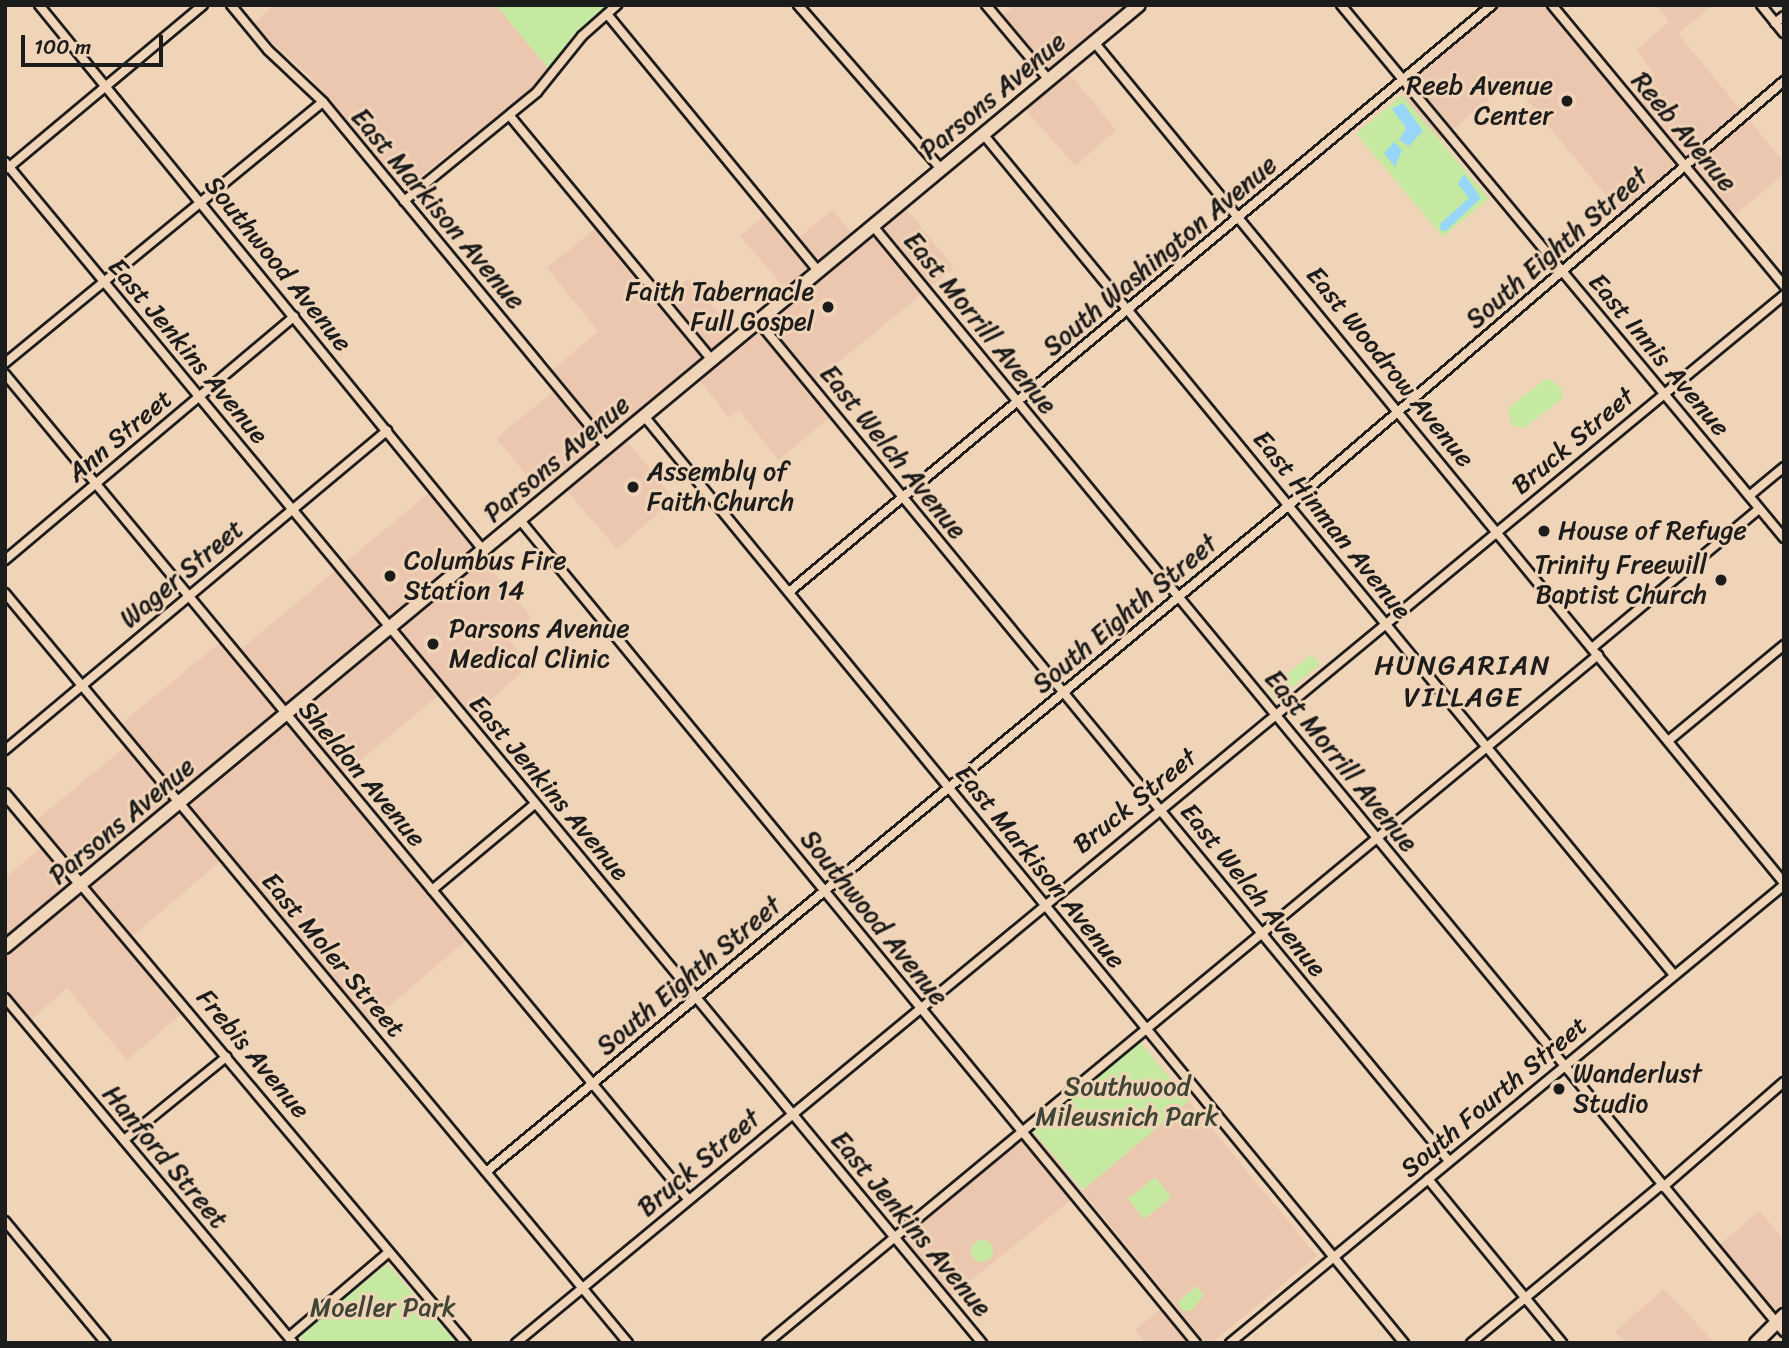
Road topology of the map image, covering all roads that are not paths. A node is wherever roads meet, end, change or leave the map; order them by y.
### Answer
1 (39, 5) edge
2 (203, 5) edge
3 (231, 5) edge
4 (617, 5) edge
5 (798, 5) edge
6 (986, 5) edge
7 (1139, 5) edge
8 (1341, 5) edge
9 (1492, 5) edge
10 (1552, 5) edge
11 (1761, 5) edge
12 (607, 14) junction
13 (1784, 16) edge
14 (1775, 23) junction
15 (1784, 33) edge
16 (1094, 42) junction
17 (1049, 80) junction
18 (1403, 80) junction
19 (1784, 81) edge
20 (106, 86) junction
21 (323, 102) junction
22 (510, 116) junction
23 (983, 134) junction
24 (1684, 165) junction
25 (7, 166) edge
26 (941, 169) junction
27 (404, 201) junction
28 (200, 203) junction
29 (1240, 218) junction
30 (873, 226) junction
31 (818, 271) junction
32 (1562, 271) junction
33 (103, 282) junction
34 (1784, 285) edge
35 (1784, 295) edge
36 (1128, 310) junction
37 (294, 317) junction
38 (758, 321) junction
39 (712, 360) junction
40 (5, 363) edge
41 (5, 374) edge
42 (1663, 393) junction
43 (199, 397) junction
44 (1018, 401) junction
45 (1399, 412) junction
46 (644, 416) junction
47 (387, 431) junction
48 (607, 446) junction
49 (1784, 467) edge
50 (95, 483) junction
51 (1749, 496) junction
52 (903, 497) junction
53 (1289, 505) junction
54 (292, 509) junction
55 (1759, 509) junction
56 (520, 520) junction
57 (1497, 531) junction
58 (1784, 538) edge
59 (483, 550) junction
60 (5, 560) edge
61 (786, 589) junction
62 (5, 593) edge
63 (189, 596) junction
64 (1178, 597) junction
65 (1385, 623) junction
66 (389, 629) junction
67 (1784, 645) edge
68 (1592, 648) junction
69 (1598, 655) junction
70 (81, 684) junction
71 (1063, 692) junction
72 (1275, 713) junction
73 (285, 715) junction
74 (1668, 741) junction
75 (1486, 746) junction
76 (5, 750) edge
77 (948, 788) junction
78 (5, 794) edge
79 (179, 804) junction
80 (535, 804) junction
81 (1158, 808) junction
82 (1376, 838) junction
83 (1784, 884) edge
84 (81, 885) junction
85 (432, 890) junction
86 (824, 890) junction
87 (1043, 904) junction
88 (1260, 933) junction
89 (5, 947) edge
90 (1674, 975) junction
91 (5, 998) edge
92 (696, 998) junction
93 (919, 1006) junction
94 (1144, 1028) junction
95 (226, 1057) junction
96 (1564, 1067) junction
97 (1784, 1082) edge
98 (593, 1084) junction
99 (791, 1113) junction
100 (1021, 1131) junction
101 (124, 1140) junction
102 (1449, 1161) junction
103 (486, 1172) junction
104 (1428, 1179) junction
105 (1662, 1186) junction
106 (688, 1199) junction
107 (5, 1222) edge
108 (894, 1237) junction
109 (389, 1252) junction
110 (1334, 1257) junction
111 (582, 1287) junction
112 (1525, 1298) junction
113 (1781, 1323) edge
114 (291, 1340) edge
115 (106, 1343) edge
116 (466, 1343) edge
117 (516, 1343) edge
118 (628, 1343) edge
119 (767, 1343) edge
120 (982, 1343) edge
121 (1196, 1343) edge
122 (1230, 1343) edge
123 (1404, 1343) edge
124 (1471, 1343) edge
125 (1562, 1343) edge
126 (1756, 1343) edge

1 - 20 street, Southwood Avenue
2 - 20 street
3 - 21 street, East Markison Avenue
4 - 12 street
5 - 26 street
6 - 17 street
7 - 16 main road, Parsons Avenue
8 - 18 street, East Innis Avenue
9 - 18 street, South Washington Avenue
10 - 24 street, Reeb Avenue
11 - 14 street
12 - 22 street
12 - 31 street
13 - 14 street
14 - 15 street
16 - 17 main road, Parsons Avenue
16 - 29 street, East Woodrow Avenue
17 - 23 main road, Parsons Avenue
18 - 29 street, South Washington Avenue
18 - 32 street, East Innis Avenue
19 - 24 street, South Eighth Street
20 - 25 street
20 - 28 street, Southwood Avenue
21 - 27 street, East Markison Avenue
21 - 28 street
22 - 27 street
22 - 39 street
23 - 26 main road, Parsons Avenue
23 - 36 street, East Hinman Avenue
24 - 32 street, South Eighth Street
24 - 34 street, Reeb Avenue
25 - 33 street, East Jenkins Avenue
26 - 30 main road, Parsons Avenue
27 - 48 street, East Markison Avenue
28 - 33 street
28 - 37 street, Southwood Avenue
29 - 36 street, South Washington Avenue
29 - 45 street, East Woodrow Avenue
30 - 31 main road, Parsons Avenue
30 - 44 street, East Morrill Avenue
31 - 38 main road, Parsons Avenue
32 - 42 street, East Innis Avenue
32 - 45 street, South Eighth Street
33 - 40 street
33 - 43 street, East Jenkins Avenue
35 - 42 street, Bruck Street
36 - 44 street, South Washington Avenue
36 - 53 street, East Hinman Avenue
37 - 43 street, Ann Street
37 - 47 street, Southwood Avenue
38 - 39 main road, Parsons Avenue
38 - 52 street, East Welch Avenue
39 - 46 main road, Parsons Avenue
41 - 50 street, Sheldon Avenue
42 - 51 street, East Innis Avenue
42 - 57 street, Bruck Street
43 - 50 street, Ann Street
43 - 54 street, East Jenkins Avenue
44 - 52 street, South Washington Avenue
44 - 64 street, East Morrill Avenue
45 - 53 street, South Eighth Street
45 - 57 street, East Woodrow Avenue
46 - 48 main road, Parsons Avenue
46 - 61 street, East Markison Avenue
47 - 54 street, Wager Street
47 - 59 street, Southwood Avenue
48 - 56 main road, Parsons Avenue
49 - 51 street
50 - 60 street, Ann Street
50 - 63 street, Sheldon Avenue
51 - 55 street, East Innis Avenue
52 - 61 street, South Washington Avenue
52 - 71 street, East Welch Avenue
53 - 64 street, South Eighth Street
53 - 65 street, East Hinman Avenue
54 - 63 street, Wager Street
54 - 66 street, East Jenkins Avenue
55 - 58 street, East Innis Avenue
55 - 68 street
56 - 59 main road, Parsons Avenue
56 - 86 street, Southwood Avenue
57 - 65 street, Bruck Street
57 - 68 street, East Woodrow Avenue
59 - 66 main road, Parsons Avenue
61 - 77 street, East Markison Avenue
62 - 70 street, East Moler Street
63 - 70 street, Wager Street
63 - 73 street, Sheldon Avenue
64 - 71 street, South Eighth Street
64 - 72 street, East Morrill Avenue
65 - 72 street, Bruck Street
65 - 75 street, East Hinman Avenue
66 - 73 main road, Parsons Avenue
66 - 80 street, East Jenkins Avenue
67 - 74 street
68 - 69 street, East Woodrow Avenue
69 - 74 street, East Woodrow Avenue
69 - 75 street
70 - 76 street, Wager Street
70 - 79 street, East Moler Street
71 - 77 street, South Eighth Street
71 - 81 street, East Welch Avenue
72 - 81 street, Bruck Street
72 - 82 street, East Morrill Avenue
73 - 79 main road, Parsons Avenue
73 - 85 street, Sheldon Avenue
74 - 83 street, East Woodrow Avenue
75 - 82 street
75 - 90 street, East Hinman Avenue
77 - 86 street, South Eighth Street
77 - 87 street, East Markison Avenue
78 - 84 main road, Frebis Avenue
79 - 84 main road, Parsons Avenue
79 - 103 street, East Moler Street
80 - 85 street
80 - 92 street, East Jenkins Avenue
81 - 87 street, Bruck Street
81 - 88 street, East Welch Avenue
82 - 88 street
82 - 96 street, East Morrill Avenue
83 - 90 street, South Fourth Street
84 - 89 main road, Parsons Avenue
84 - 95 street, Frebis Avenue
85 - 98 street, Sheldon Avenue
86 - 92 street, South Eighth Street
86 - 93 street, Southwood Avenue
87 - 93 street, Bruck Street
87 - 94 street, East Markison Avenue
88 - 94 street
88 - 102 street, East Welch Avenue
90 - 96 street, South Fourth Street
91 - 101 street, Hanford Street
92 - 98 street, South Eighth Street
92 - 99 street, East Jenkins Avenue
93 - 99 street, Bruck Street
93 - 100 street, Southwood Avenue
94 - 100 street
94 - 110 street, East Markison Avenue
95 - 101 street
95 - 109 street, Frebis Avenue
96 - 102 street, South Fourth Street
96 - 105 street, East Morrill Avenue
97 - 105 street
98 - 103 street, South Eighth Street
98 - 106 street, Sheldon Avenue
99 - 106 street, Bruck Street
99 - 108 street, East Jenkins Avenue
100 - 108 street
100 - 121 street, Southwood Avenue
101 - 114 street, Hanford Street
102 - 104 street, South Fourth Street
103 - 111 street, East Moler Street
104 - 110 street, South Fourth Street
104 - 112 street
105 - 112 street
105 - 113 street, East Morrill Avenue
106 - 111 street, Bruck Street
107 - 115 street
108 - 119 street
108 - 120 street, East Jenkins Avenue
109 - 114 street
109 - 116 street, Frebis Avenue
110 - 122 street, South Fourth Street
110 - 123 street, East Markison Avenue
111 - 117 street, Bruck Street
111 - 118 street, East Moler Street
112 - 124 street
112 - 125 street
113 - 126 main road

